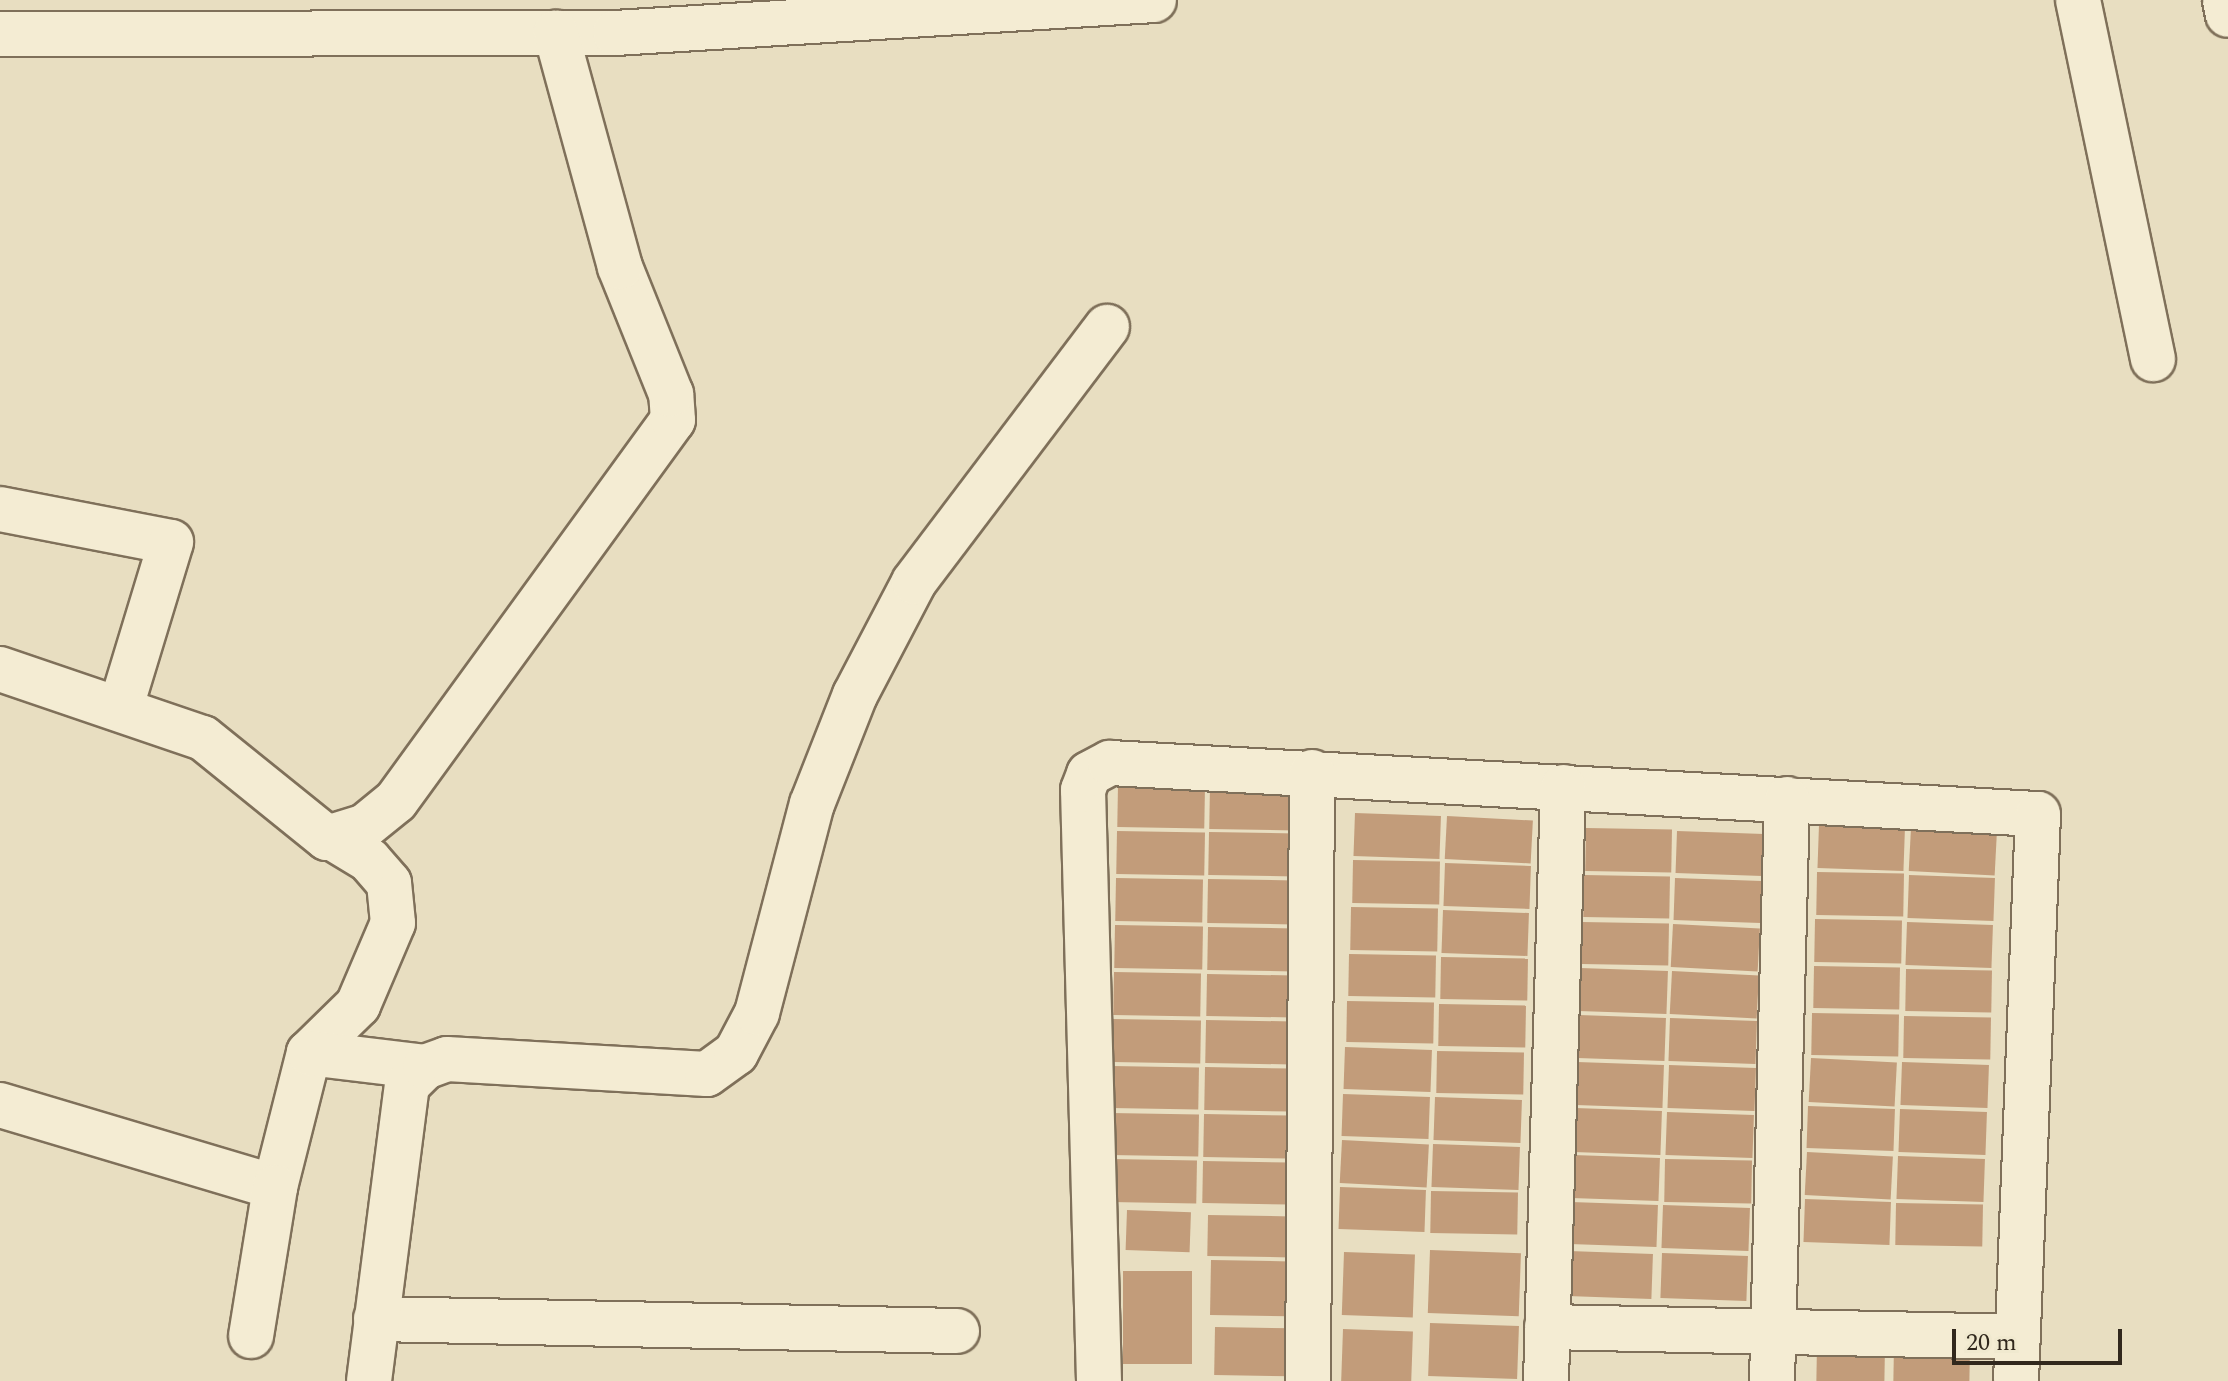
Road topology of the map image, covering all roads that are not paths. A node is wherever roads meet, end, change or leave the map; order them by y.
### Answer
1 (1154, 0) edge
2 (2078, 0) edge
3 (2225, 0) edge
4 (1016, 5) edge
5 (2228, 15) edge
6 (613, 17) edge
7 (556, 33) junction
8 (0, 34) edge
9 (1107, 327) dead end
10 (2153, 359) dead end
11 (0, 509) edge
12 (0, 669) edge
13 (121, 707) junction
14 (1312, 772) junction
15 (1563, 787) junction
16 (1787, 799) junction
17 (331, 837) junction
18 (309, 1053) junction
19 (425, 1067) junction
20 (0, 1105) edge
21 (275, 1187) junction
22 (376, 1319) junction
23 (1547, 1327) junction
24 (957, 1331) dead end
25 (1772, 1333) junction
26 (251, 1336) dead end
27 (2018, 1337) junction
28 (369, 1381) edge
29 (1099, 1381) edge
30 (1308, 1381) edge
31 (1546, 1381) edge
32 (1772, 1381) edge
33 (2016, 1381) edge

1 - 4 street
2 - 10 street
3 - 5 street
4 - 6 street
6 - 7 street
7 - 8 street
7 - 17 street
9 - 19 street
11 - 13 street
12 - 13 street
13 - 17 street
14 - 15 street
14 - 29 street
14 - 30 street
15 - 16 street
15 - 23 street
16 - 25 street
16 - 27 street
17 - 18 street
18 - 19 street
18 - 21 street
19 - 22 street
20 - 21 street
21 - 26 street
22 - 24 street
22 - 28 street
23 - 25 street
23 - 31 street
25 - 27 street
25 - 32 street
27 - 33 street

